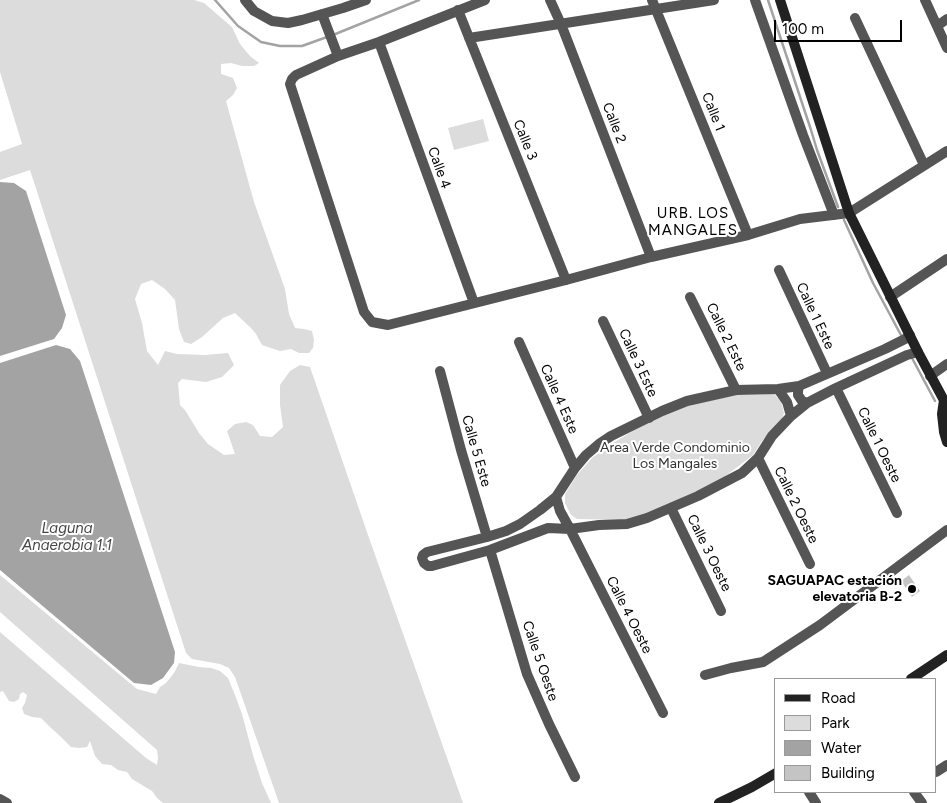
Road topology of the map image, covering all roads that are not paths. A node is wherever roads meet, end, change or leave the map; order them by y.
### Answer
1 (245, 0) edge
2 (366, 0) edge
3 (485, 0) edge
4 (550, 0) edge
5 (714, 0) edge
6 (755, 0) edge
7 (780, 0) edge
8 (925, 0) edge
9 (654, 4) edge
10 (458, 10) junction
11 (323, 18) junction
12 (855, 18) dead end
13 (947, 19) edge
14 (561, 24) junction
15 (937, 26) junction
16 (469, 38) junction
17 (379, 42) junction
18 (947, 48) edge
19 (338, 56) junction
20 (947, 151) edge
21 (924, 165) junction
22 (849, 213) junction
23 (834, 215) junction
24 (748, 235) junction
25 (651, 257) junction
26 (947, 259) edge
27 (779, 270) dead end
28 (566, 280) junction
29 (690, 297) dead end
30 (890, 297) junction
31 (474, 303) junction
32 (603, 321) dead end
33 (905, 339) junction
34 (518, 342) dead end
35 (912, 353) junction
36 (947, 364) edge
37 (440, 372) dead end
38 (827, 373) junction
39 (930, 376) junction
40 (800, 386) junction
41 (836, 388) junction
42 (778, 389) junction
43 (736, 390) junction
44 (945, 403) edge
45 (807, 404) junction
46 (791, 416) junction
47 (648, 418) junction
48 (947, 442) edge
49 (758, 458) junction
50 (575, 468) junction
51 (556, 497) junction
52 (671, 508) junction
53 (540, 510) junction
54 (897, 513) dead end
55 (548, 528) junction
56 (570, 529) junction
57 (947, 530) edge
58 (487, 537) junction
59 (490, 550) junction
60 (810, 564) dead end
61 (721, 611) dead end
62 (947, 655) edge
63 (705, 675) dead end
64 (912, 678) edge
65 (663, 713) dead end
66 (774, 775) edge
67 (575, 777) dead end
68 (0, 798) edge
69 (7, 803) edge
70 (719, 803) edge

1 - 11 street
2 - 11 street
3 - 10 street
4 - 14 street, Calle 2
5 - 9 street
6 - 23 street
7 - 22 street
8 - 15 street
9 - 14 street
9 - 24 street, Calle 1
10 - 16 street, Calle 3
10 - 17 street
11 - 19 street
12 - 21 street
13 - 15 street
14 - 16 street
14 - 25 street, Calle 2
15 - 18 street
16 - 28 street, Calle 3
17 - 19 street
17 - 31 street, Calle 4
19 - 31 street
20 - 21 street
21 - 22 street
22 - 23 street
22 - 30 street
23 - 24 street
24 - 25 street
25 - 28 street
26 - 30 street
27 - 38 street, Calle 1 Este
28 - 31 street
29 - 43 street, Calle 2 Este
30 - 33 street
32 - 47 street, Calle 3 Este
33 - 35 street
33 - 38 street
34 - 50 street, Calle 4 Este
35 - 39 street
35 - 41 street
36 - 39 street
37 - 58 street, Calle 5 Este
38 - 40 street
39 - 44 street
40 - 42 street
40 - 45 street
41 - 45 street
41 - 54 street, Calle 1 Oeste
42 - 43 street
42 - 46 street
43 - 47 street
44 - 48 street
45 - 46 street
46 - 49 street
47 - 50 street
49 - 52 street
49 - 60 street, Calle 2 Oeste
50 - 51 street
51 - 53 street
51 - 56 street, Calle 4 Oeste
52 - 56 street
52 - 61 street, Calle 3 Oeste
53 - 55 street
53 - 58 street
55 - 56 street
55 - 59 street
56 - 65 street, Calle 4 Oeste
57 - 63 street
58 - 59 street
59 - 67 street, Calle 5 Oeste
62 - 64 street
66 - 70 street
68 - 69 street

